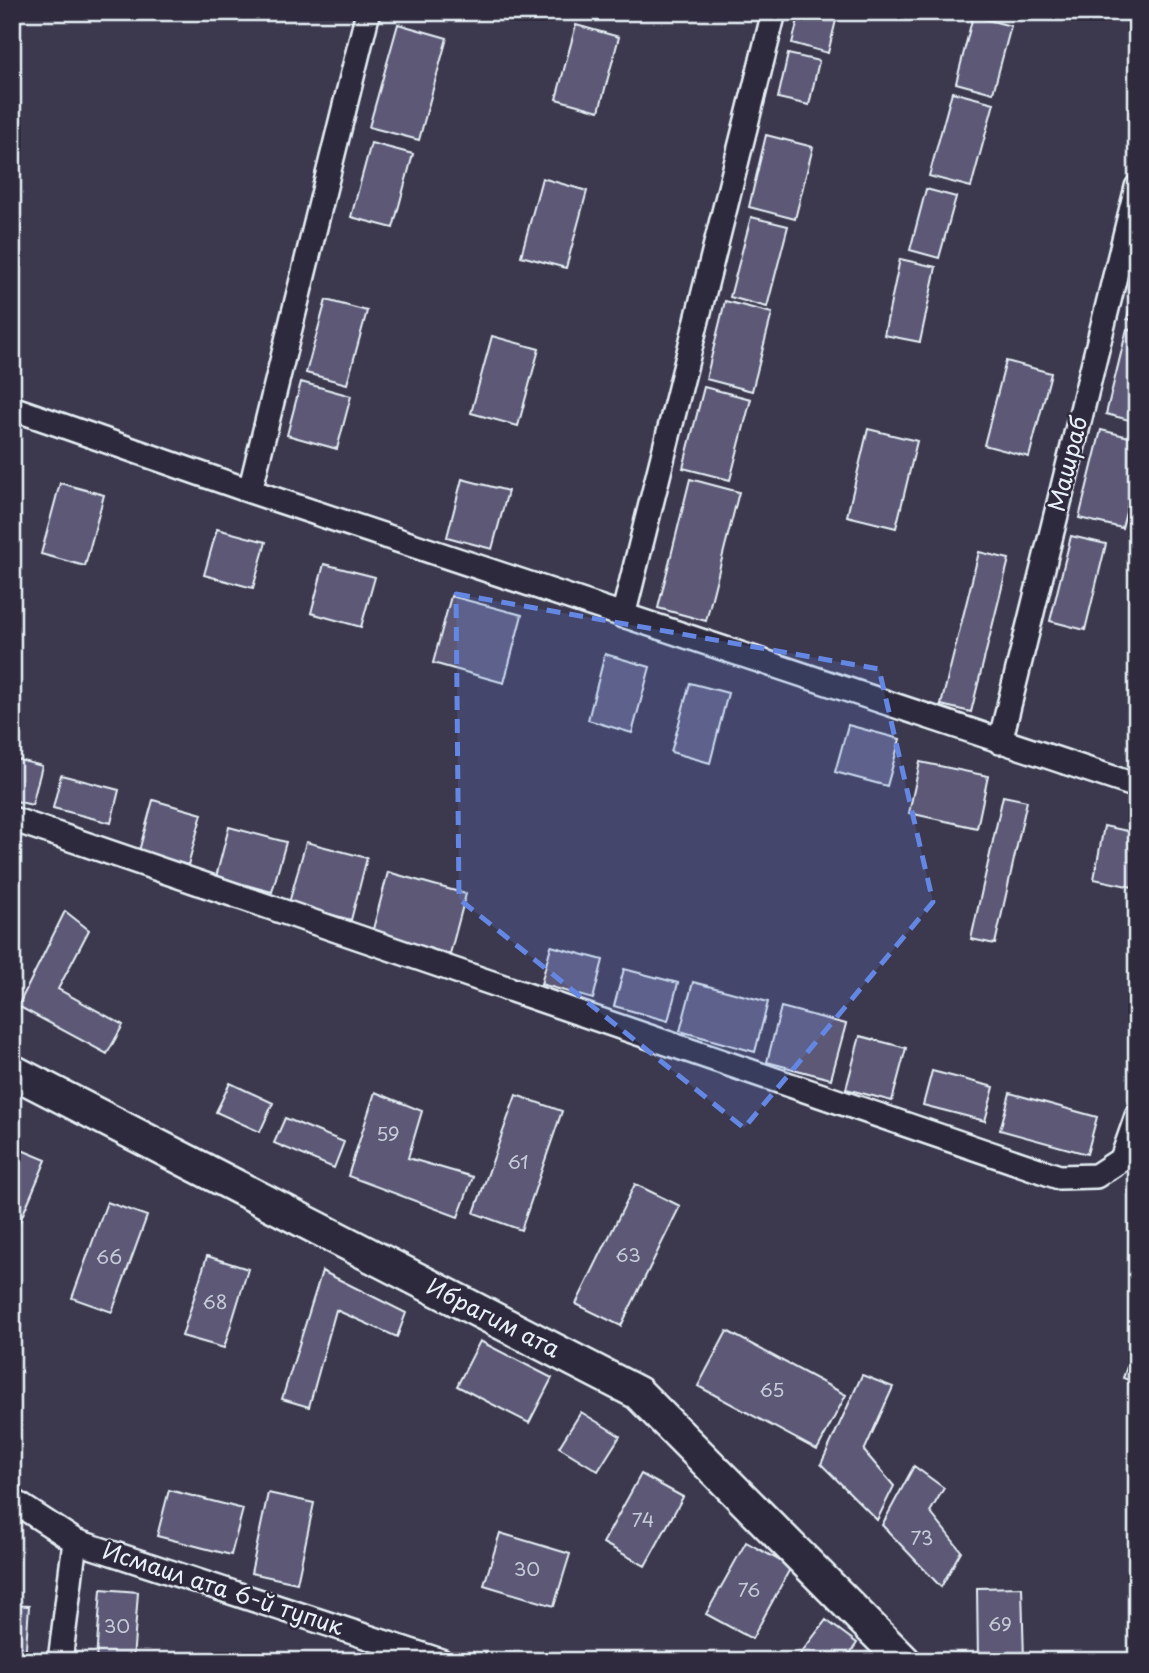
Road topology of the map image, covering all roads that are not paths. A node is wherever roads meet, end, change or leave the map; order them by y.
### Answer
1 (368, 12) edge
2 (774, 12) edge
3 (1137, 187) edge
4 (12, 408) edge
5 (250, 491) junction
6 (623, 616) junction
7 (1000, 742) junction
8 (1137, 786) edge
9 (12, 819) edge
10 (12, 1071) edge
11 (1137, 1116) edge
12 (12, 1500) edge
13 (75, 1541) junction
14 (60, 1661) edge
15 (442, 1661) edge
16 (904, 1661) edge

1 - 5 street
2 - 6 street
3 - 7 street, Машраб
4 - 5 street
5 - 6 street
6 - 7 street
7 - 8 street
9 - 11 street
10 - 16 street, Ибрагим ата
12 - 13 street, Исмаил ата 6-й тупик
13 - 14 street
13 - 15 street, Исмаил ата 6-й тупик

